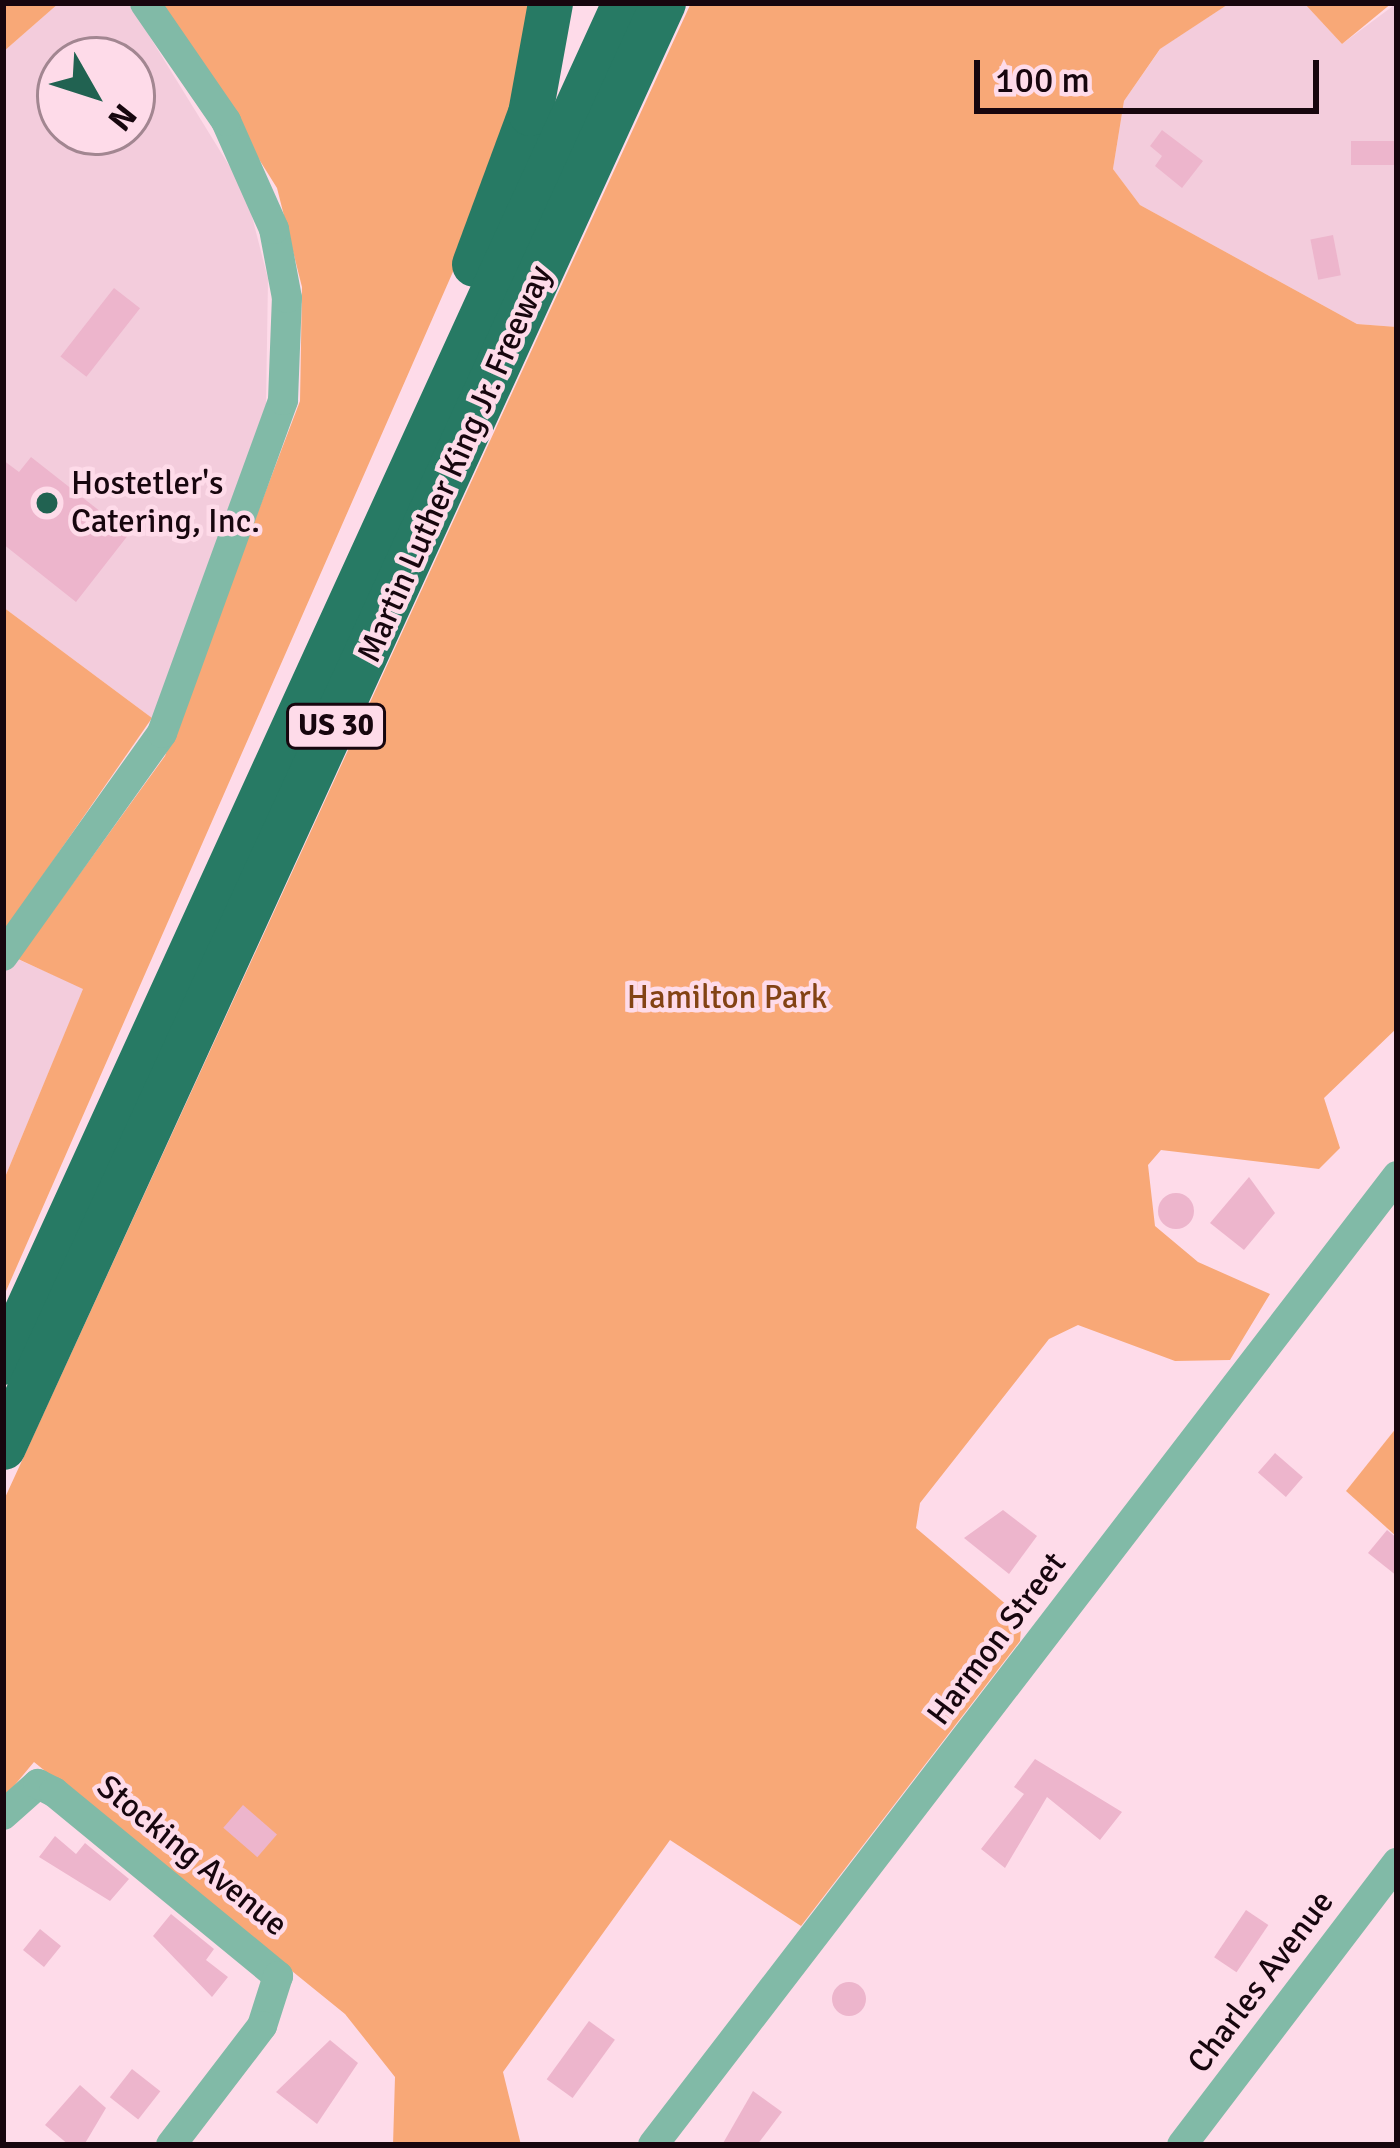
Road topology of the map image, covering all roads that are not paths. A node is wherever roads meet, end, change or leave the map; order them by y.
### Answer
1 (145, 3) edge
2 (550, 3) edge
3 (624, 3) edge
4 (663, 3) edge
5 (3, 956) edge
6 (106, 1140) junction
7 (1397, 1176) edge
8 (3, 1362) edge
9 (3, 1447) edge
10 (3, 1815) edge
11 (1397, 1863) edge
12 (171, 2145) edge
13 (653, 2145) edge
14 (1182, 2145) edge

1 - 5 street
2 - 6 highway
3 - 6 highway, Martin Luther King Jr. Freeway / US 30
4 - 9 highway, Martin Luther King Jr. Freeway / US 30
6 - 8 highway, Martin Luther King Jr. Freeway / US 30
7 - 13 street, Harmon Street
10 - 12 street, Stocking Avenue
11 - 14 street, Charles Avenue

